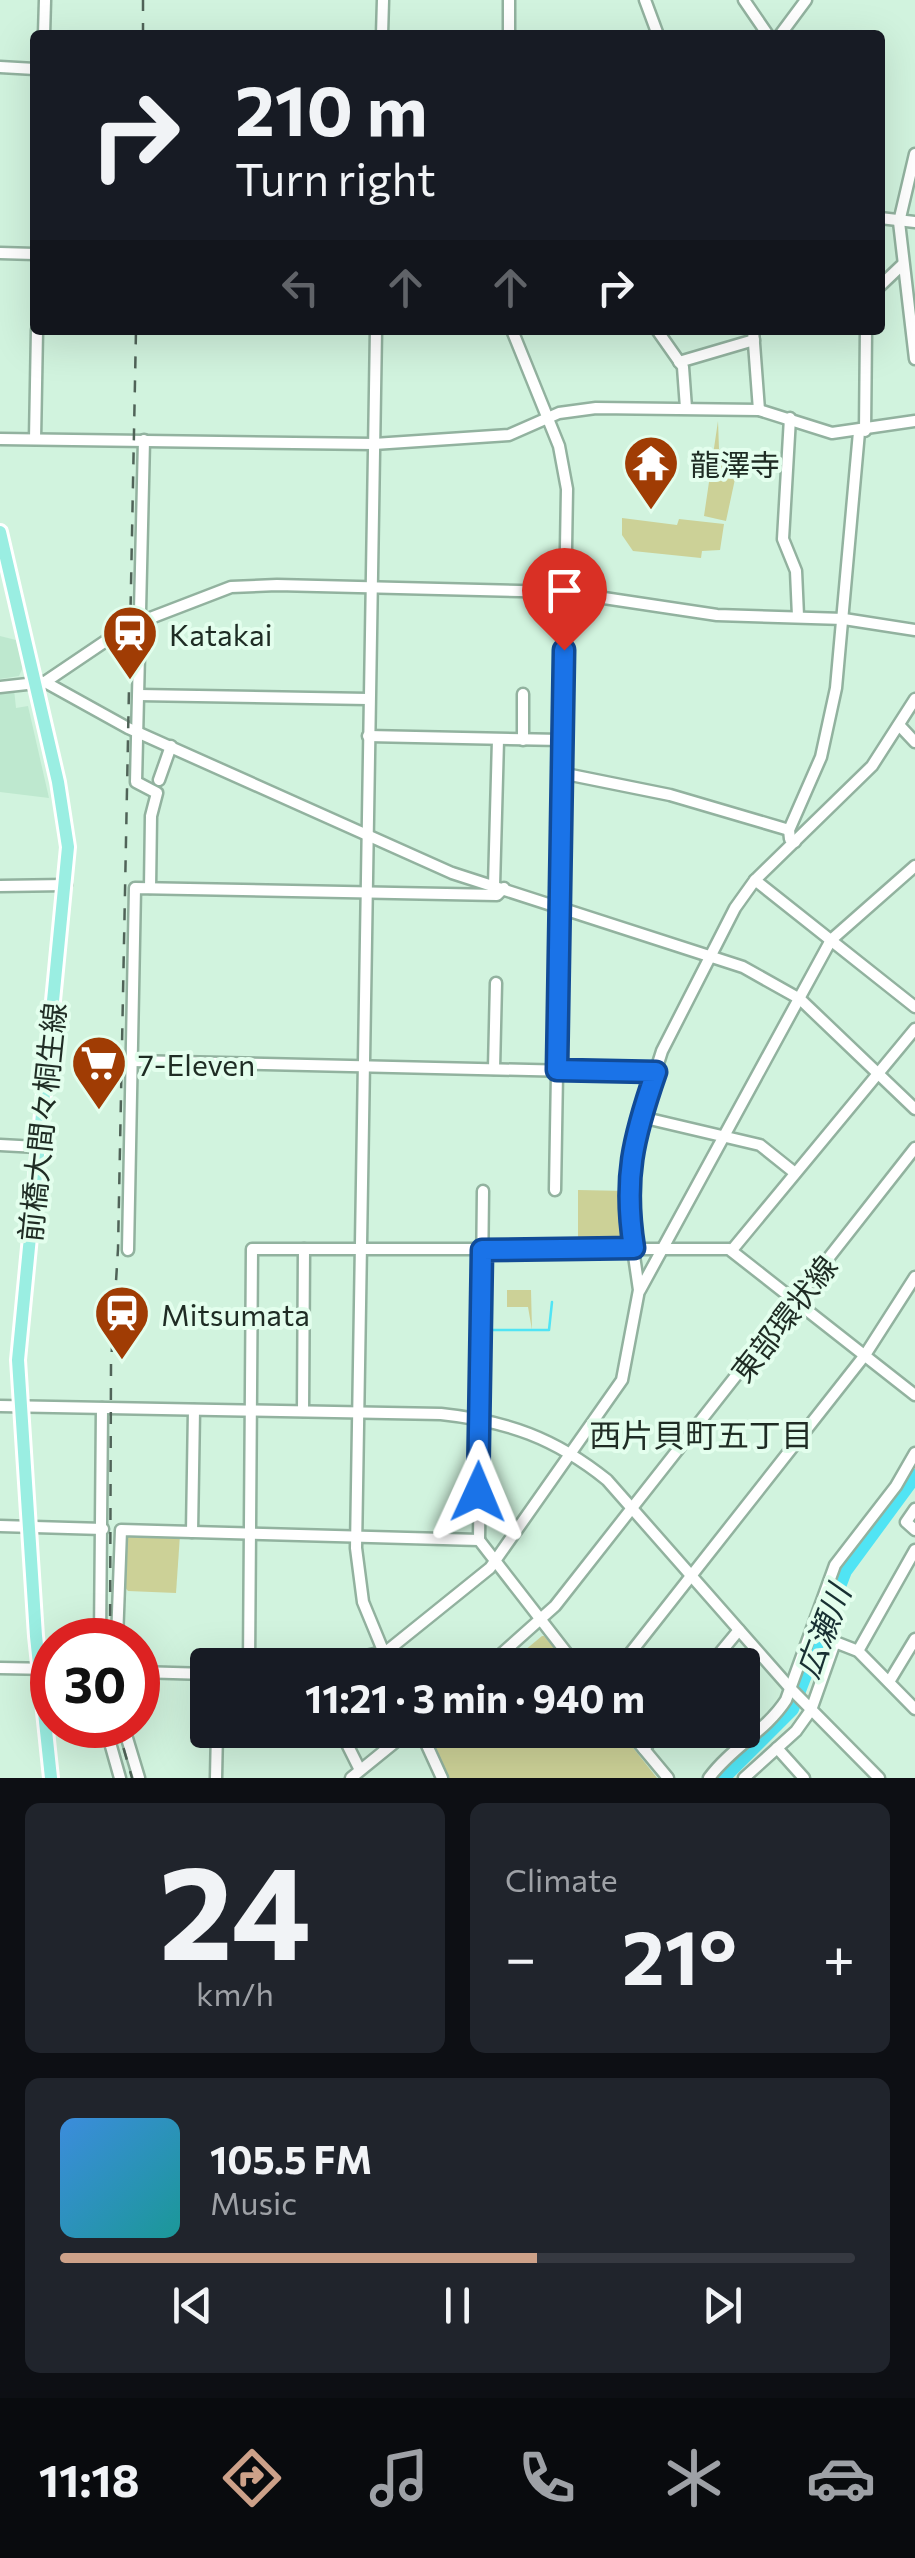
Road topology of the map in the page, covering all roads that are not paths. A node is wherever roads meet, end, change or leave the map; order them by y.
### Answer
1 (45, 0) edge
2 (383, 0) edge
3 (509, 0) edge
4 (645, 0) edge
5 (744, 0) edge
6 (806, 0) edge
7 (44, 30) edge
8 (382, 30) edge
9 (508, 30) edge
10 (656, 30) edge
11 (765, 30) edge
12 (788, 30) edge
13 (0, 68) edge
14 (30, 69) edge
15 (915, 154) edge
16 (885, 219) edge
17 (899, 222) junction
18 (915, 222) edge
19 (0, 253) edge
20 (30, 254) edge
21 (902, 265) junction
22 (885, 281) edge
23 (37, 335) edge
24 (376, 335) edge
25 (514, 335) edge
26 (660, 335) edge
27 (754, 335) edge
28 (866, 335) edge
29 (915, 360) edge
30 (679, 362) junction
31 (686, 408) junction
32 (759, 410) junction
33 (548, 418) junction
34 (790, 418) junction
35 (915, 421) edge
36 (862, 431) junction
37 (0, 439) edge
38 (35, 439) junction
39 (144, 440) junction
40 (374, 444) junction
41 (0, 532) edge
42 (371, 587) junction
43 (564, 592) junction
44 (798, 616) junction
45 (844, 619) junction
46 (140, 622) junction
47 (915, 630) edge
48 (120, 632) dead end
49 (39, 682) junction
50 (0, 686) edge
51 (523, 694) dead end
52 (139, 695) junction
53 (368, 699) junction
54 (546, 700) dead end
55 (563, 700) junction
56 (915, 700) edge
57 (899, 726) junction
58 (138, 731) junction
59 (368, 736) junction
60 (498, 740) junction
61 (523, 740) junction
62 (562, 740) junction
63 (915, 742) edge
64 (172, 746) junction
65 (561, 773) junction
66 (158, 780) dead end
67 (789, 830) junction
68 (367, 835) junction
69 (795, 842) junction
70 (915, 866) edge
71 (755, 880) junction
72 (66, 885) junction
73 (0, 886) edge
74 (499, 887) junction
75 (150, 888) junction
76 (365, 892) junction
77 (558, 906) junction
78 (831, 940) junction
79 (710, 954) junction
80 (496, 982) dead end
81 (800, 999) junction
82 (915, 1007) edge
83 (915, 1029) edge
84 (132, 1062) junction
85 (362, 1066) junction
86 (494, 1069) junction
87 (557, 1070) junction
88 (656, 1072) junction
89 (878, 1074) junction
90 (915, 1109) edge
91 (640, 1117) junction
92 (723, 1136) junction
93 (0, 1145) edge
94 (38, 1148) junction
95 (915, 1148) edge
96 (795, 1173) junction
97 (555, 1190) dead end
98 (483, 1191) dead end
99 (634, 1248) junction
100 (128, 1250) dead end
101 (304, 1250) junction
102 (360, 1250) junction
103 (482, 1250) junction
104 (661, 1250) junction
105 (732, 1250) junction
106 (915, 1277) edge
107 (639, 1290) junction
108 (796, 1301) junction
109 (865, 1355) junction
110 (915, 1394) edge
111 (0, 1406) edge
112 (23, 1406) junction
113 (102, 1408) junction
114 (194, 1410) junction
115 (251, 1410) junction
116 (303, 1411) junction
117 (359, 1413) junction
118 (479, 1418) junction
119 (572, 1453) junction
120 (915, 1453) edge
121 (915, 1509) edge
122 (632, 1511) junction
123 (27, 1525) junction
124 (0, 1526) edge
125 (103, 1529) junction
126 (915, 1530) edge
127 (192, 1532) junction
128 (250, 1532) junction
129 (356, 1537) junction
130 (479, 1540) junction
131 (915, 1550) edge
132 (494, 1563) junction
133 (692, 1575) junction
134 (39, 1618) edge
135 (101, 1618) edge
136 (118, 1618) edge
137 (542, 1621) junction
138 (739, 1630) junction
139 (915, 1639) edge
140 (249, 1648) edge
141 (381, 1648) edge
142 (390, 1648) edge
143 (510, 1648) edge
144 (563, 1648) edge
145 (634, 1648) edge
146 (724, 1648) edge
147 (858, 1651) junction
148 (0, 1668) edge
149 (30, 1669) edge
150 (160, 1673) edge
151 (190, 1673) edge
152 (889, 1682) junction
153 (792, 1690) junction
154 (807, 1706) junction
155 (915, 1709) edge
156 (50, 1748) edge
157 (112, 1748) edge
158 (131, 1748) edge
159 (217, 1748) edge
160 (347, 1748) edge
161 (388, 1748) edge
162 (428, 1748) edge
163 (776, 1748) junction
164 (644, 1749) edge
165 (356, 1774) edge
166 (51, 1778) edge
167 (120, 1778) edge
168 (139, 1778) edge
169 (216, 1778) edge
170 (442, 1778) edge
171 (668, 1778) edge
172 (709, 1778) edge
173 (744, 1778) edge
174 (804, 1778) edge
175 (878, 1778) edge

1 - 7 street
2 - 8 street
3 - 9 street
4 - 10 street
5 - 11 street
6 - 12 street
13 - 14 street
15 - 17 street
16 - 17 street
17 - 18 street
17 - 21 street
19 - 20 street
21 - 22 street
21 - 29 street
23 - 38 street
24 - 40 street
25 - 33 street
26 - 30 street
27 - 30 street
27 - 32 street
28 - 36 street
30 - 31 street
31 - 32 street
31 - 33 street
32 - 34 street
33 - 40 street
33 - 43 street
34 - 36 street
34 - 44 street
35 - 36 street
36 - 45 street
37 - 38 street
38 - 39 street
39 - 40 street
39 - 46 street
40 - 42 street
41 - 49 main road, 前橋大間々桐生線
42 - 43 street
42 - 46 street
42 - 53 street
43 - 44 street
43 - 55 street
44 - 45 street
45 - 47 street
45 - 67 street
46 - 52 street
48 - 49 street
49 - 50 street
49 - 58 street
49 - 72 main road, 前橋大間々桐生線
51 - 61 street
52 - 53 street
52 - 58 street
53 - 59 street
54 - 55 street
55 - 62 street
56 - 57 street
57 - 63 street
57 - 69 street
58 - 64 street
58 - 75 street
59 - 60 street
59 - 68 street
60 - 61 street
60 - 74 street
61 - 62 street
62 - 65 street
64 - 66 street
64 - 68 street
65 - 67 street
65 - 77 street
67 - 69 street
68 - 74 street
68 - 76 street
69 - 71 street
70 - 78 street
71 - 78 street
71 - 79 street
72 - 73 street
72 - 94 main road, 前橋大間々桐生線
74 - 76 street
74 - 77 street
75 - 76 street
75 - 84 street
76 - 85 street
77 - 79 street
77 - 87 street
78 - 81 street
78 - 82 street
79 - 81 street
79 - 88 street
80 - 86 street
81 - 89 street
81 - 92 street
83 - 89 street
84 - 85 street
84 - 100 street
85 - 86 street
85 - 102 street
86 - 87 street
87 - 88 street
87 - 97 street
88 - 91 street
89 - 90 street
89 - 96 street
91 - 92 street
91 - 99 street
92 - 96 street
92 - 104 street
93 - 94 street
94 - 112 main road, 前橋大間々桐生線
95 - 108 street, 東部環状線
96 - 105 street
98 - 103 street
99 - 103 street
99 - 104 street
99 - 107 street
101 - 102 street
101 - 115 street
101 - 116 street
102 - 103 street
102 - 117 street
103 - 118 street
104 - 105 street
104 - 107 street
105 - 108 street
106 - 109 street
107 - 119 street
108 - 109 street
108 - 122 street, 東部環状線
109 - 110 street
109 - 133 street
111 - 112 street
112 - 113 street
112 - 123 main road, 前橋大間々桐生線
113 - 114 street
113 - 125 street
114 - 115 street
114 - 127 street
115 - 116 street
115 - 128 street
116 - 117 street
117 - 118 street
117 - 129 street
118 - 119 street
118 - 130 street
119 - 122 street
119 - 132 street
120 - 153 street
121 - 126 street
122 - 133 street
122 - 137 street, 東部環状線
123 - 124 street
123 - 125 street
123 - 134 main road, 前橋大間々桐生線
125 - 135 street
127 - 128 street
127 - 136 street
128 - 129 street
128 - 140 street
129 - 130 street
129 - 141 street
130 - 132 street
131 - 147 street
132 - 137 street
132 - 142 street
133 - 138 street
133 - 145 street
137 - 143 street, 東部環状線
137 - 144 street
138 - 146 street
138 - 153 street
139 - 152 street
147 - 152 street
147 - 154 street
148 - 149 street
150 - 151 street
152 - 155 street
153 - 154 street
153 - 172 street
154 - 163 street
154 - 175 street
156 - 166 main road, 前橋大間々桐生線
157 - 167 street
158 - 168 street
159 - 169 street
160 - 165 street
161 - 165 street
162 - 170 street
163 - 173 street
163 - 174 street
164 - 171 street

